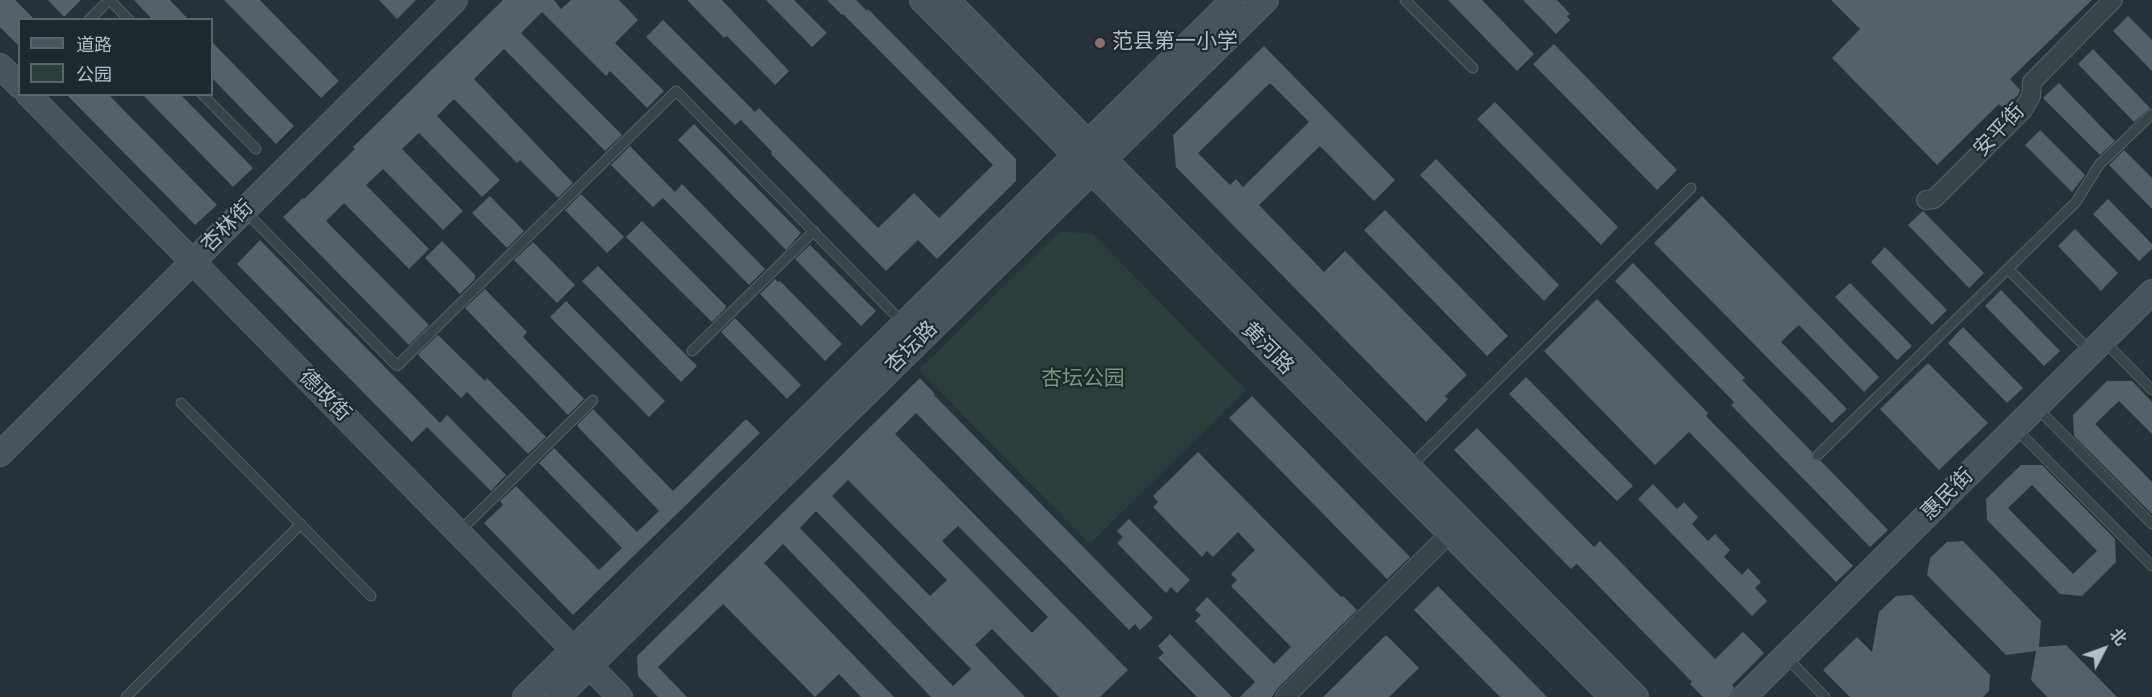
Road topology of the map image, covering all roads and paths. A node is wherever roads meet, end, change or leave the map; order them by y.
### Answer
1 (110, 0) edge
2 (455, 0) edge
3 (922, 0) edge
4 (947, 0) edge
5 (1233, 0) edge
6 (1266, 0) edge
7 (1405, 0) edge
8 (2113, 0) edge
9 (91, 18) edge
10 (127, 18) edge
11 (0, 66) edge
12 (1473, 68) dead end
13 (18, 84) edge
14 (30, 96) edge
15 (204, 96) edge
16 (2152, 114) edge
17 (256, 149) dead end
18 (1090, 157) junction
19 (1691, 188) dead end
20 (1926, 200) dead end
21 (244, 211) junction
22 (814, 231) junction
23 (193, 262) junction
24 (2008, 269) junction
25 (2152, 292) edge
26 (912, 332) junction
27 (2097, 347) junction
28 (692, 351) dead end
29 (2152, 390) edge
30 (593, 400) dead end
31 (181, 403) dead end
32 (2036, 407) junction
33 (2015, 428) junction
34 (2, 448) edge
35 (1818, 455) dead end
36 (1410, 467) junction
37 (301, 524) junction
38 (2152, 524) edge
39 (458, 532) junction
40 (1450, 533) junction
41 (2152, 566) edge
42 (371, 596) dead end
43 (1785, 656) junction
44 (581, 658) junction
45 (126, 697) edge
46 (525, 697) edge
47 (558, 697) edge
48 (620, 697) edge
49 (1285, 697) edge
50 (1612, 697) edge
51 (1636, 697) edge
52 (1744, 697) edge
53 (1825, 697) edge

1 - 9 lane
1 - 10 lane
2 - 21 street, 杏林街
3 - 18 street, 黄河路
4 - 18 street, 黄河路
5 - 18 street, 杏坛路
6 - 18 street, 杏坛路
7 - 12 lane
8 - 20 street, 安平街
11 - 13 street
14 - 23 street, 德政街
15 - 17 lane
16 - 24 lane
18 - 26 street, 杏坛路
18 - 36 street, 黄河路
18 - 40 street, 黄河路
19 - 36 lane
21 - 22 lane
21 - 23 street, 杏林街
22 - 26 lane
22 - 28 lane
23 - 34 street, 杏林街
23 - 39 street, 德政街
24 - 27 lane
24 - 35 lane
25 - 27 street, 惠民街
26 - 44 street, 杏坛路
27 - 29 lane
27 - 32 street, 惠民街
30 - 39 lane
31 - 37 lane
32 - 33 street, 惠民街
32 - 38 lane
33 - 41 lane
33 - 43 street, 惠民街
36 - 51 street, 黄河路
37 - 42 lane
37 - 45 lane
39 - 44 street, 德政街
40 - 49 street
40 - 50 street, 黄河路
43 - 52 street, 惠民街
43 - 53 lane
44 - 46 street, 杏坛路
44 - 47 street, 杏坛路
44 - 48 street, 德政街

